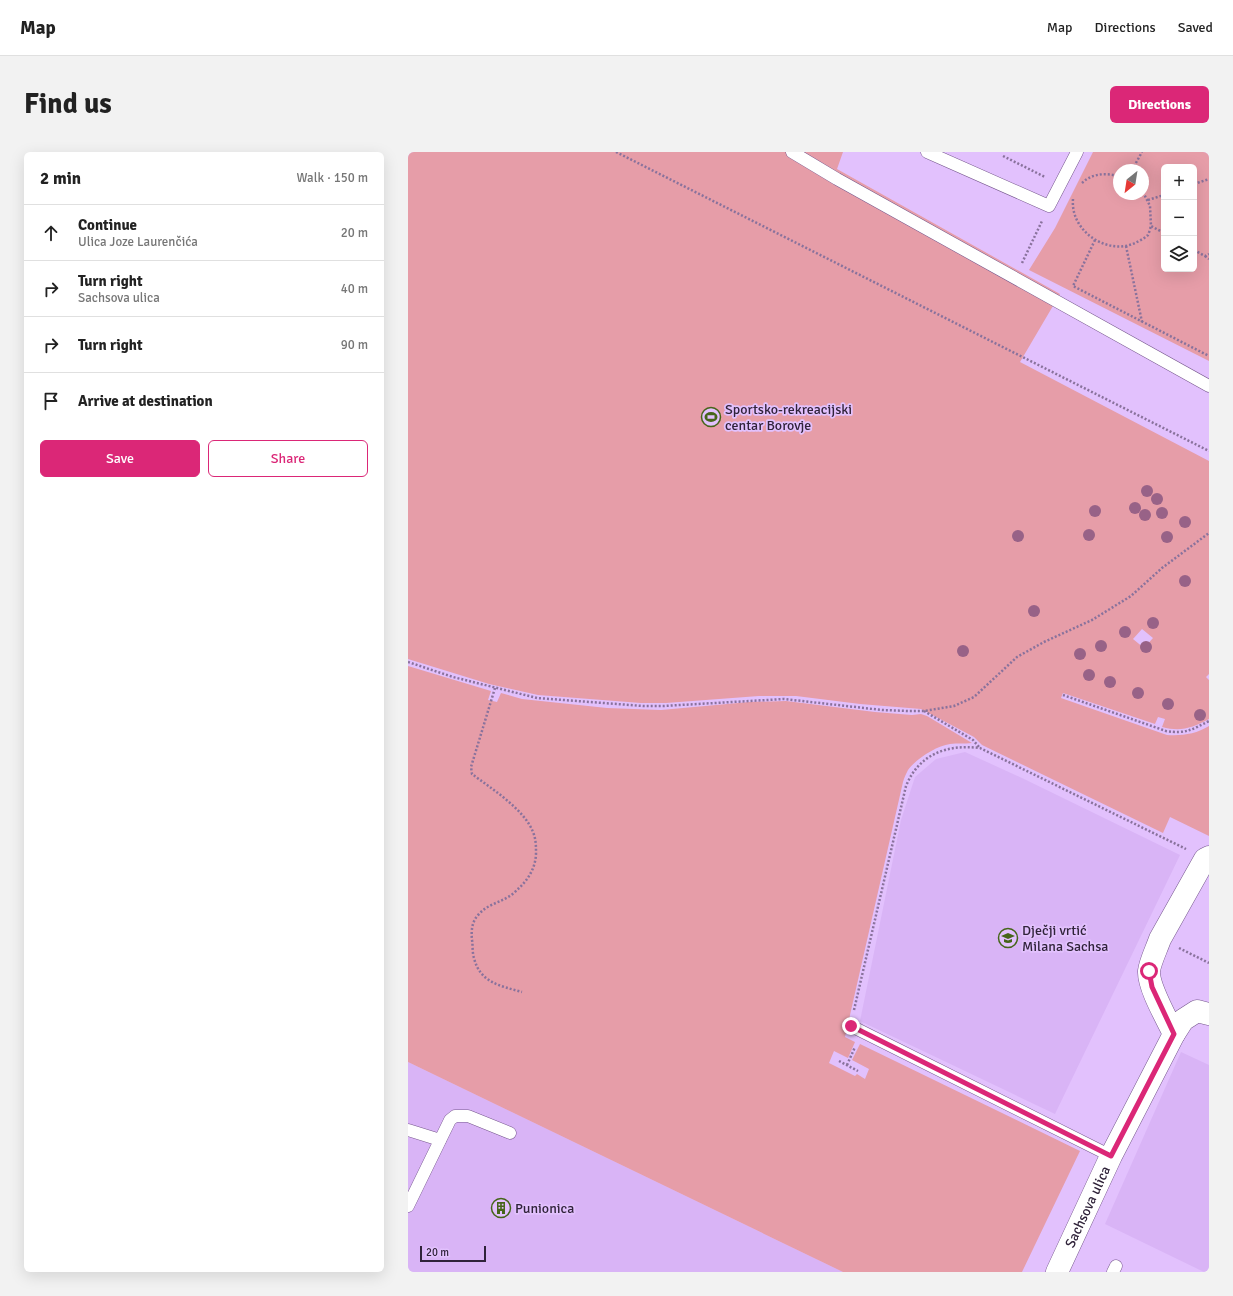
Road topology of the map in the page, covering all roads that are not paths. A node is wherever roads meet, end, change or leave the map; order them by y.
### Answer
1 (792, 152) edge
2 (927, 152) edge
3 (1077, 152) edge
4 (1209, 386) edge
5 (1207, 858) edge
6 (1209, 1014) edge
7 (851, 1026) road end
8 (1174, 1034) junction
9 (408, 1130) edge
10 (510, 1133) dead end
11 (440, 1140) junction
12 (1111, 1156) junction
13 (408, 1206) edge
14 (1057, 1272) edge

1 - 4 lane
2 - 3 lane
5 - 8 street
6 - 8 street, Sachsova ulica
7 - 12 lane
8 - 12 street, Sachsova ulica
9 - 11 lane
10 - 11 lane
11 - 13 lane
12 - 14 street, Sachsova ulica

